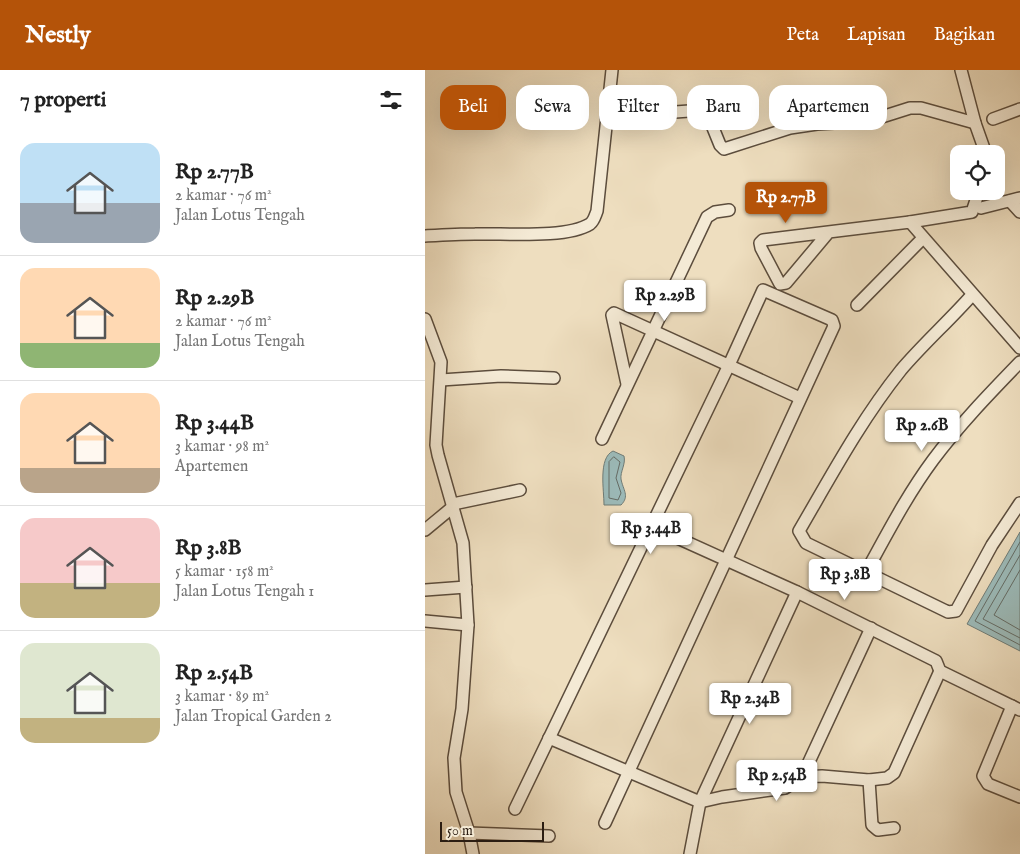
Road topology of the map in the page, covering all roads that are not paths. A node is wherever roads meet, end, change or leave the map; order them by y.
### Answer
1 (612, 70) edge
2 (961, 70) edge
3 (610, 85) edge
4 (1020, 109) edge
5 (677, 112) edge
6 (993, 119) dead end
7 (975, 123) junction
8 (605, 130) edge
9 (983, 145) edge
10 (1015, 199) edge
11 (978, 200) edge
12 (729, 210) dead end
13 (977, 210) junction
14 (1020, 212) edge
15 (910, 222) junction
16 (828, 233) junction
17 (425, 236) edge
18 (923, 238) junction
19 (972, 295) junction
20 (857, 305) dead end
21 (426, 325) edge
22 (652, 331) junction
23 (1020, 348) edge
24 (1020, 362) edge
25 (729, 366) junction
26 (554, 378) dead end
27 (441, 380) junction
28 (627, 384) junction
29 (800, 398) junction
30 (425, 422) edge
31 (437, 422) junction
32 (602, 439) dead end
33 (520, 490) dead end
34 (1020, 503) edge
35 (453, 505) junction
36 (651, 526) junction
37 (425, 530) edge
38 (726, 560) junction
39 (866, 572) junction
40 (466, 586) junction
41 (425, 590) edge
42 (797, 592) junction
43 (425, 620) edge
44 (468, 625) junction
45 (871, 628) junction
46 (940, 672) junction
47 (1016, 708) edge
48 (549, 738) junction
49 (627, 772) junction
50 (802, 777) junction
51 (869, 780) junction
52 (1020, 797) edge
53 (700, 802) junction
54 (515, 809) dead end
55 (605, 822) dead end
56 (894, 828) dead end
57 (469, 833) junction
58 (549, 836) dead end
59 (473, 854) edge
60 (690, 854) edge

1 - 3 street
2 - 7 street
4 - 6 street
5 - 7 street
7 - 9 street
8 - 17 street
10 - 13 street
10 - 14 street
11 - 13 street
12 - 22 street
13 - 15 street
15 - 16 street
15 - 18 street
16 - 16 street
18 - 19 street
18 - 20 street
19 - 23 street
19 - 39 street
21 - 27 street
22 - 25 street
22 - 28 street
22 - 28 street
24 - 39 street
25 - 29 street
25 - 29 street
25 - 36 street
26 - 27 street
27 - 31 street
28 - 32 street
29 - 38 street
30 - 31 street
31 - 35 street
33 - 35 street
34 - 39 street
35 - 37 street
35 - 40 street
36 - 38 street
36 - 48 street
38 - 42 street
38 - 49 street
40 - 41 street
40 - 44 street
42 - 45 street
42 - 53 street
43 - 44 street
44 - 57 street
45 - 46 street
45 - 50 street
46 - 47 street
46 - 51 street
47 - 52 street
48 - 49 street
48 - 54 street
49 - 53 street
49 - 55 street
50 - 51 street
50 - 53 street
51 - 56 street
53 - 60 street
57 - 58 street
57 - 59 street

